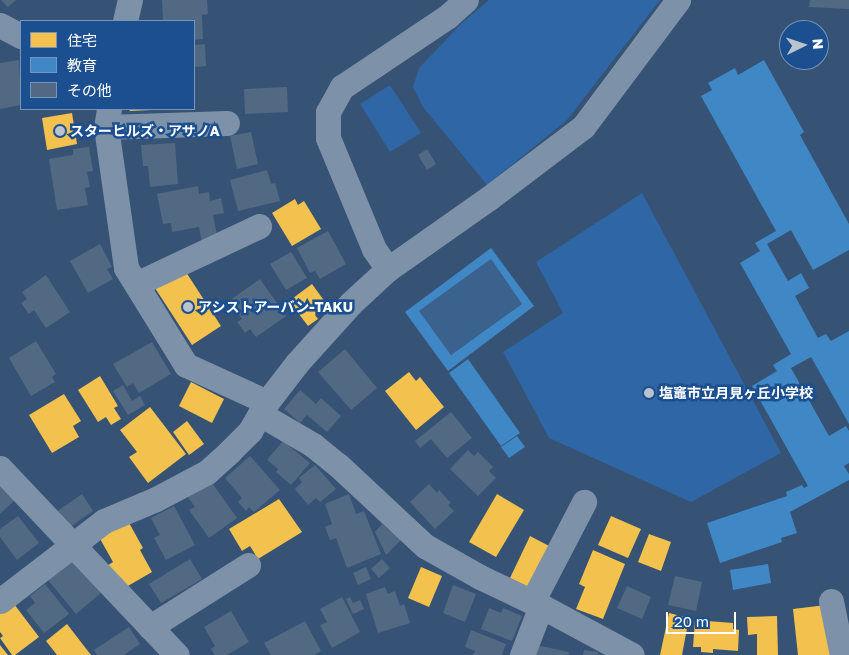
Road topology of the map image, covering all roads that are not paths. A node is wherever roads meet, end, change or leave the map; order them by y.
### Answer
1 (130, 0) edge
2 (466, 0) edge
3 (678, 0) edge
4 (125, 20) edge
5 (0, 25) edge
6 (20, 35) edge
7 (107, 118) edge
8 (227, 122) dead end
9 (259, 226) dead end
10 (388, 269) junction
11 (136, 284) junction
12 (264, 408) junction
13 (0, 468) edge
14 (584, 502) dead end
15 (73, 544) junction
16 (248, 565) dead end
17 (0, 601) edge
18 (831, 601) dead end
19 (537, 604) junction
20 (150, 627) junction
21 (176, 655) edge
22 (522, 655) edge
23 (632, 655) edge
24 (842, 655) edge

1 - 4 street
2 - 10 street
3 - 10 street
5 - 6 street
7 - 8 street
7 - 11 street
9 - 11 street
10 - 12 street
11 - 12 street
12 - 15 street
12 - 19 street
13 - 15 street
14 - 19 street
15 - 17 street
15 - 20 street
16 - 20 street
18 - 24 street
19 - 22 street
19 - 23 street
20 - 21 street

